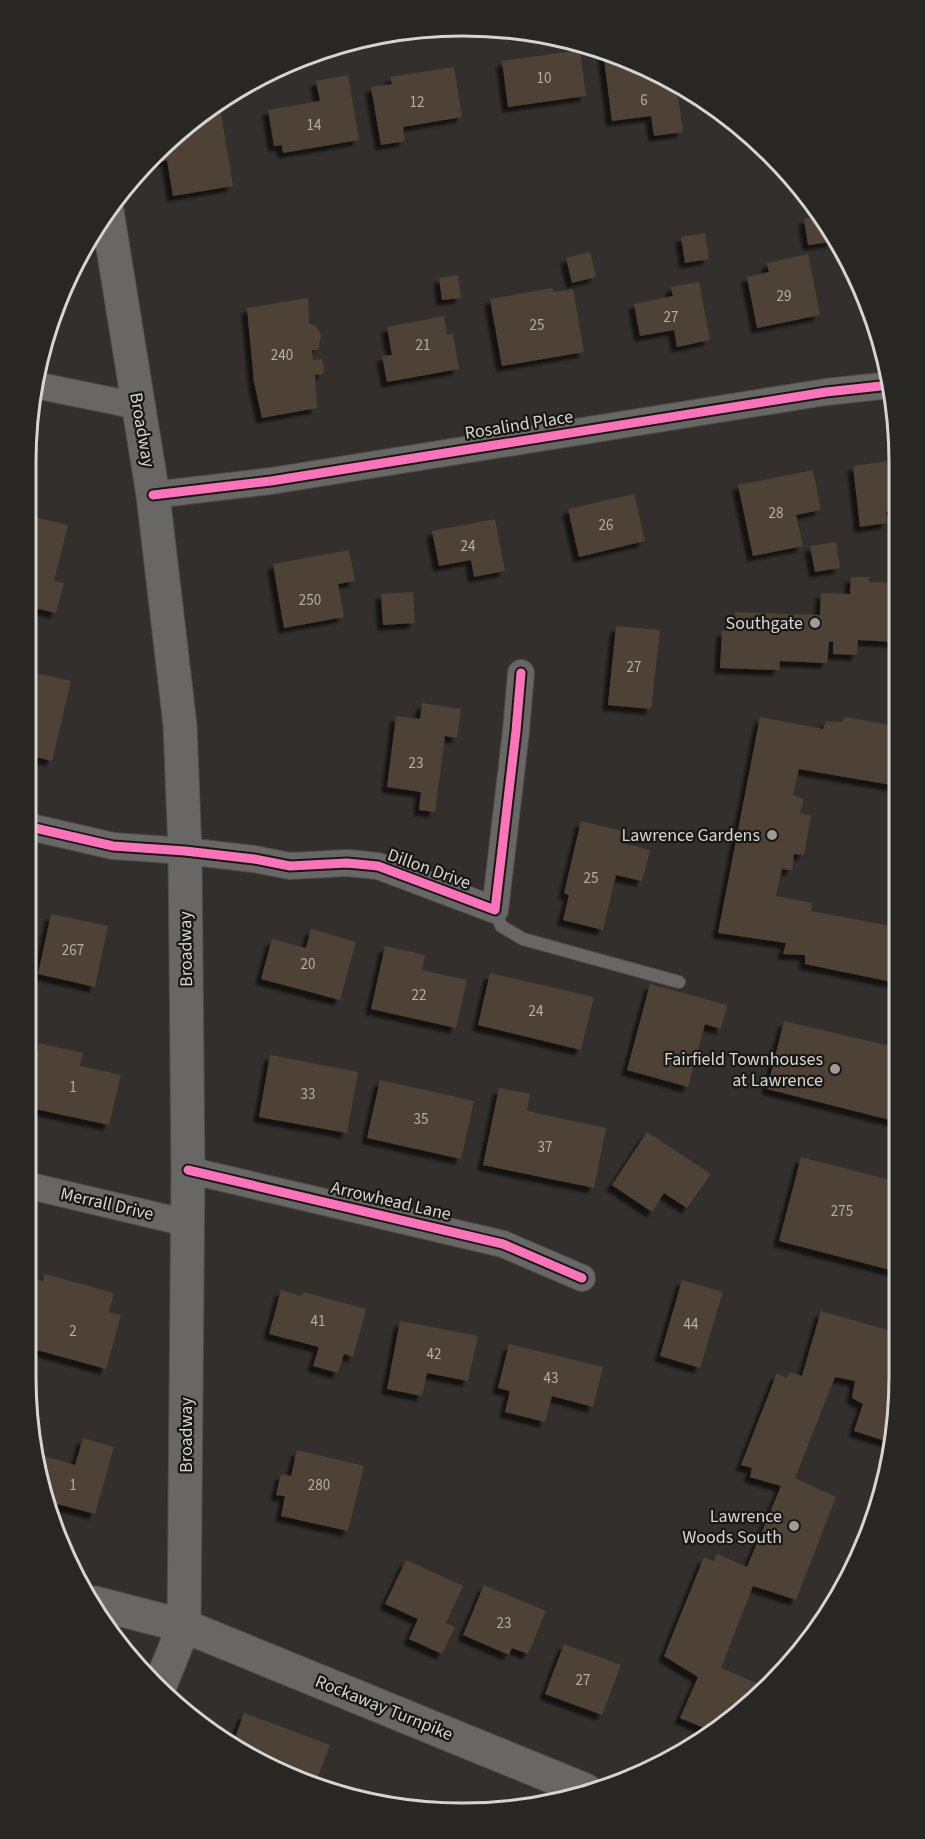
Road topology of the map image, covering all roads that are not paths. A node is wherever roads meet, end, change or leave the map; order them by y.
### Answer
1 (109, 224) edge
2 (882, 386) edge
3 (43, 387) edge
4 (138, 406) junction
5 (153, 495) junction
6 (521, 672) dead end
7 (36, 828) edge
8 (185, 851) junction
9 (495, 910) junction
10 (679, 982) dead end
11 (188, 1170) junction
12 (36, 1187) edge
13 (188, 1223) junction
14 (582, 1278) dead end
15 (103, 1605) edge
16 (184, 1626) junction
17 (162, 1679) edge
18 (577, 1787) edge

1 - 4 main road, Broadway
2 - 5 street, Rosalind Place
3 - 4 street
4 - 5 main road, Broadway
5 - 8 main road, Broadway
6 - 9 street, Dillon Drive
7 - 8 street, Dillon Drive
8 - 9 street, Dillon Drive
8 - 11 main road, Broadway
9 - 10 lane
11 - 13 main road, Broadway
11 - 14 street, Arrowhead Lane
12 - 13 street, Merrall Drive
13 - 16 main road, Broadway
15 - 16 main road, Rockaway Turnpike
16 - 17 main road, Broadway
16 - 18 main road, Rockaway Turnpike

